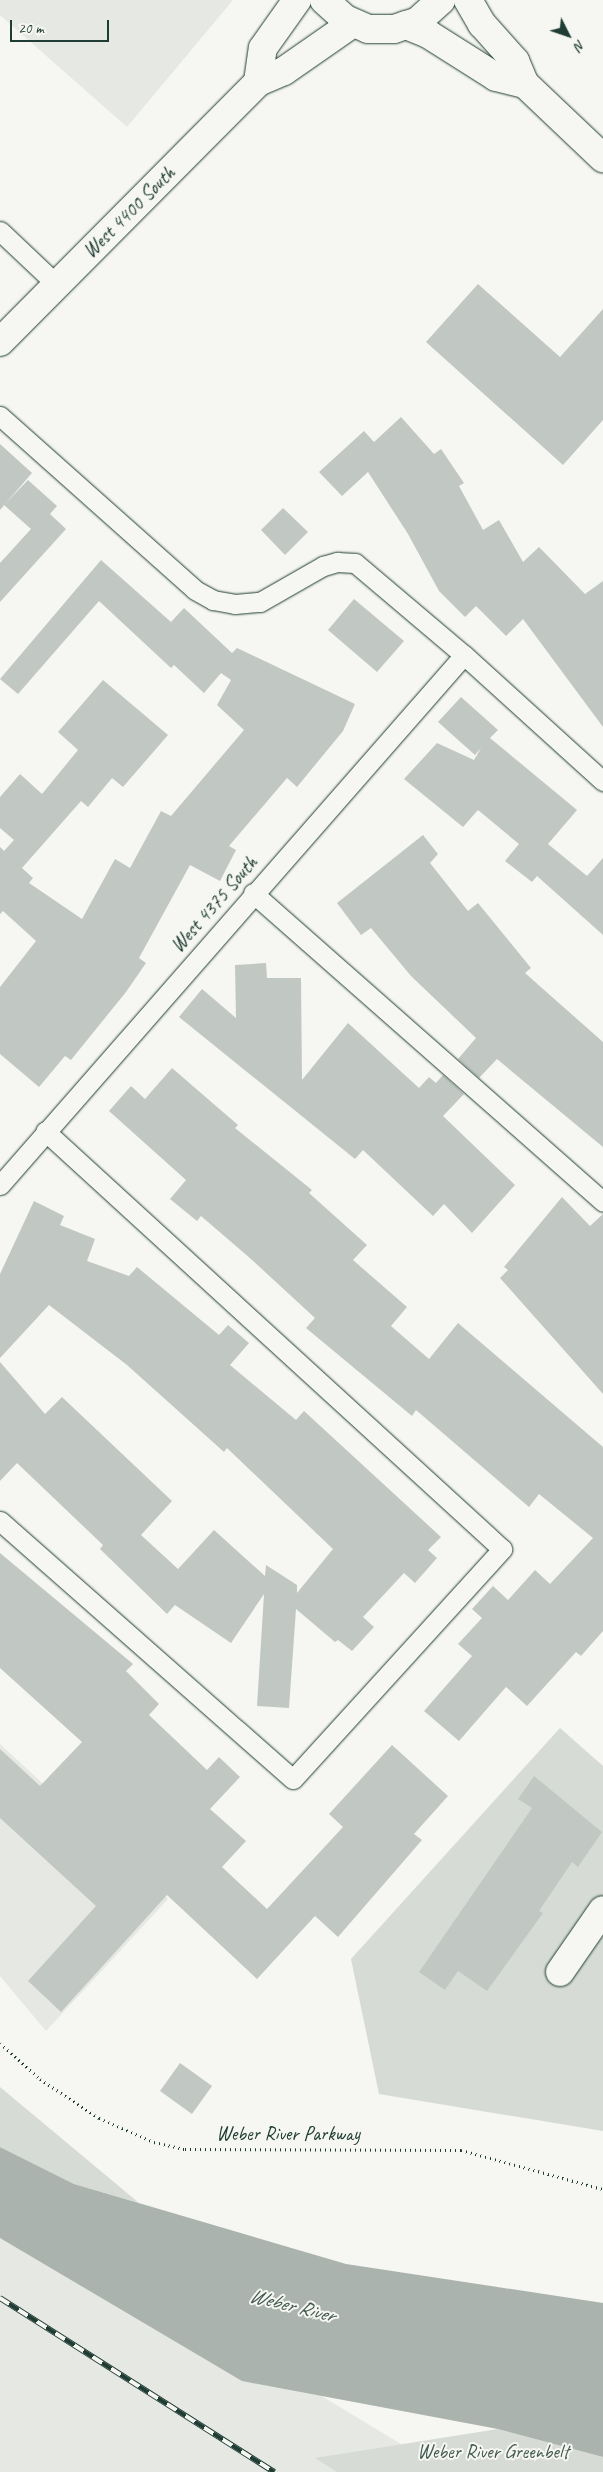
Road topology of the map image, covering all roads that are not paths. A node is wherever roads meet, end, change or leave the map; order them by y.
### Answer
1 (297, 0) edge
2 (324, 0) edge
3 (441, 0) edge
4 (468, 0) edge
5 (353, 23) junction
6 (406, 25) junction
7 (258, 82) junction
8 (525, 84) junction
9 (603, 158) edge
10 (0, 231) edge
11 (56, 284) junction
12 (0, 342) edge
13 (0, 416) edge
14 (464, 655) junction
15 (603, 781) edge
16 (253, 893) junction
17 (45, 1131) junction
18 (0, 1185) edge
19 (603, 1202) edge
20 (0, 1521) edge
21 (603, 1910) edge
22 (560, 1972) dead end

1 - 7 street
2 - 5 street
3 - 6 street
4 - 8 street
5 - 6 street
5 - 7 street, West 4400 South
6 - 8 street
7 - 11 street, West 4400 South
8 - 9 street
10 - 11 lane
11 - 12 street, West 4400 South
13 - 14 lane
14 - 15 lane
14 - 16 lane, West 4375 South
16 - 17 lane, West 4375 South
16 - 19 lane
17 - 18 lane, West 4375 South
17 - 20 lane
21 - 22 street

